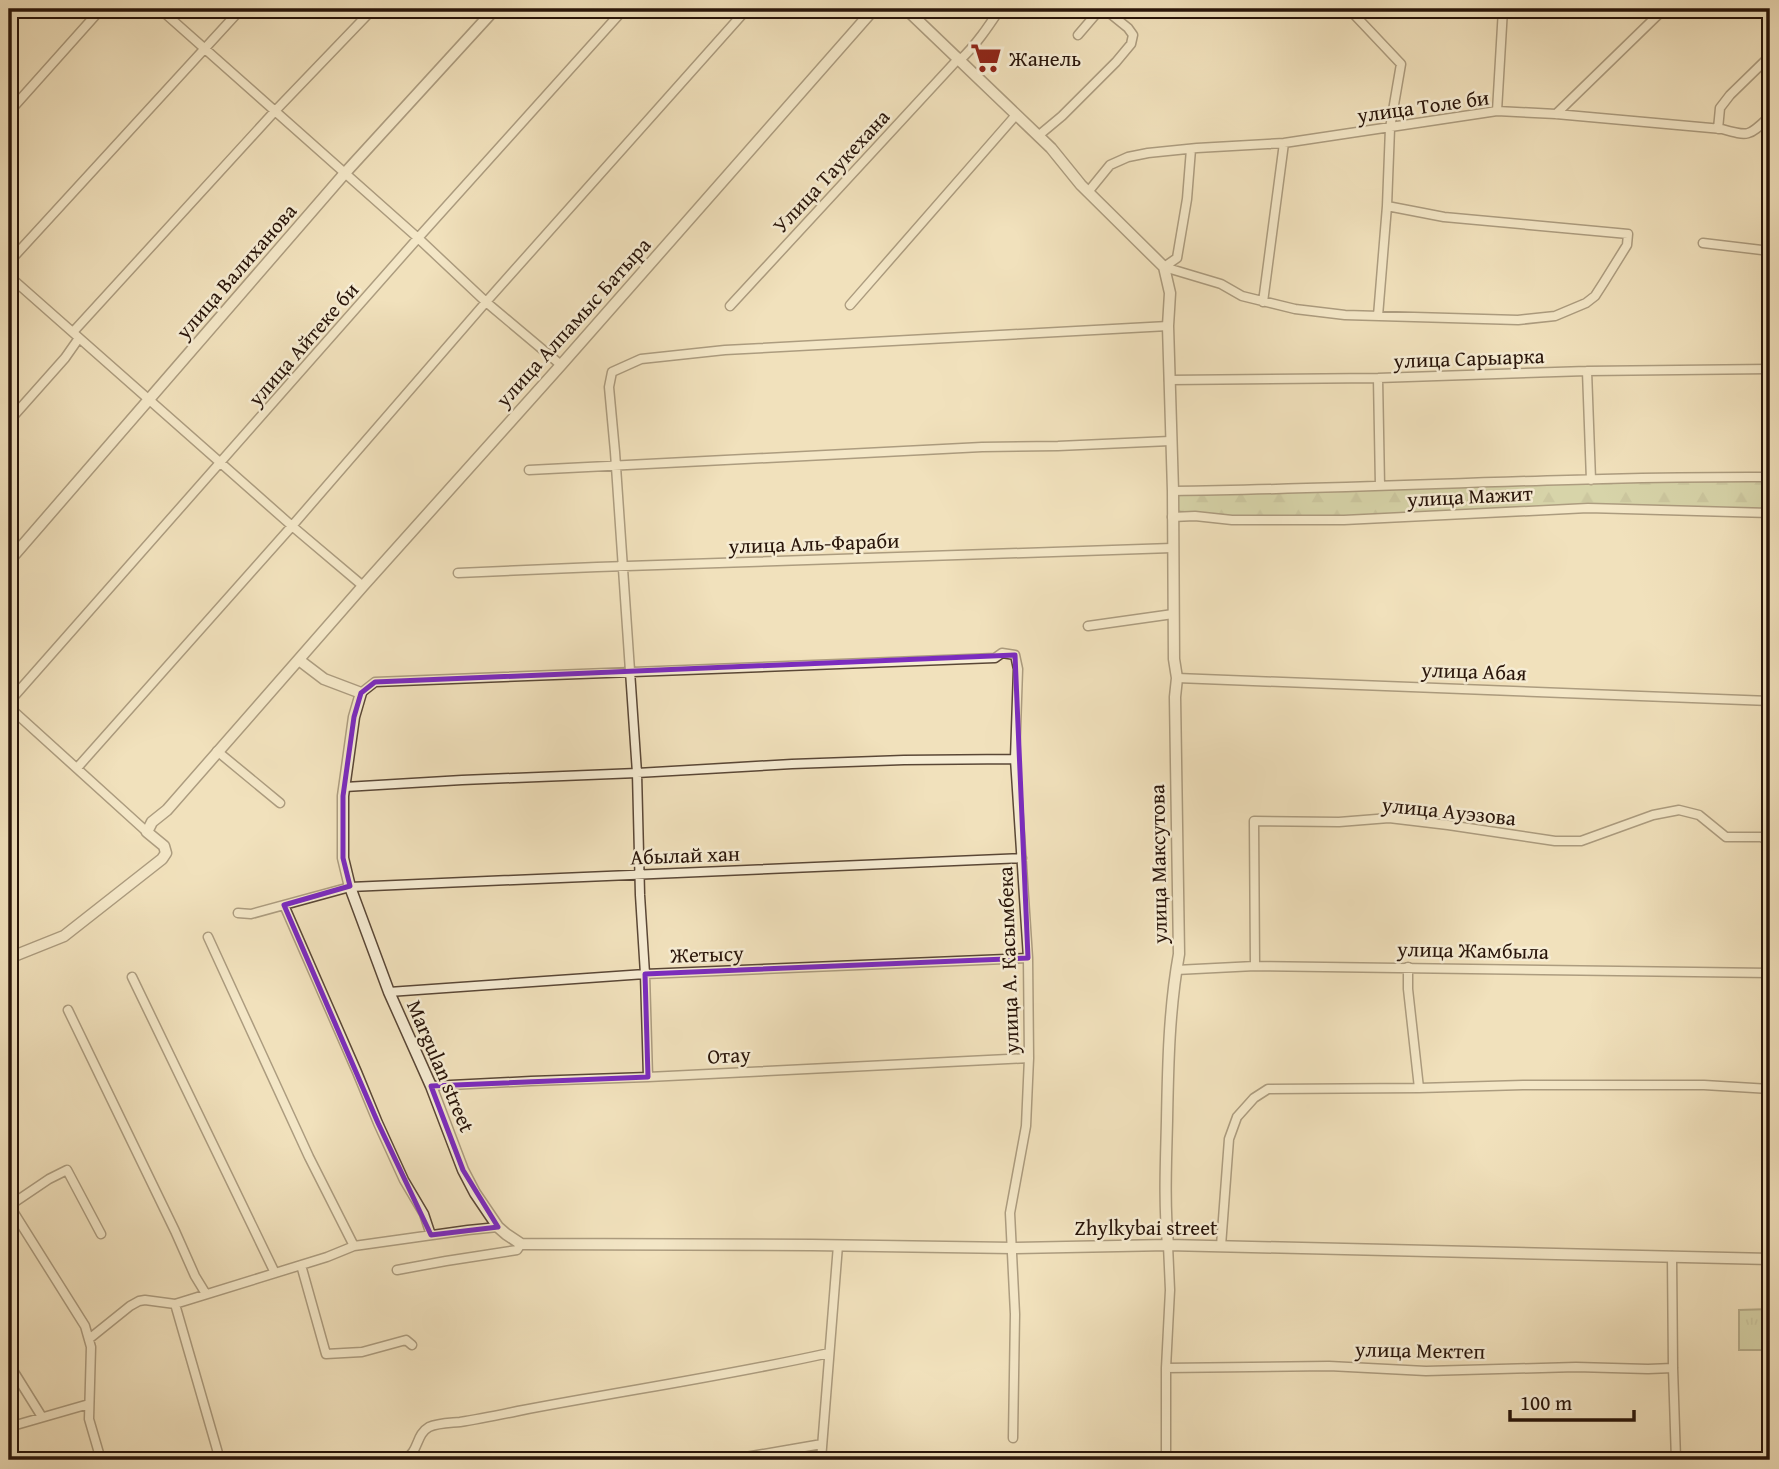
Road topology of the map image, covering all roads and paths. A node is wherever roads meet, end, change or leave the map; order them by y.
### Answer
1 (100, 9) edge
2 (160, 9) edge
3 (241, 9) edge
4 (373, 9) edge
5 (495, 9) edge
6 (624, 9) edge
7 (747, 9) edge
8 (874, 9) edge
9 (906, 9) edge
10 (1000, 9) edge
11 (1349, 9) edge
12 (1503, 9) edge
13 (1664, 9) edge
14 (1078, 34) dead end
15 (204, 49) junction
16 (1770, 56) edge
17 (959, 59) junction
18 (275, 111) junction
19 (1497, 111) junction
20 (9, 112) edge
21 (1556, 114) junction
22 (1016, 115) junction
23 (1770, 116) edge
24 (1390, 128) junction
25 (1718, 129) junction
26 (1038, 136) junction
27 (1284, 144) junction
28 (1191, 149) junction
29 (345, 173) junction
30 (1087, 192) junction
31 (1387, 205) junction
32 (418, 238) junction
33 (1703, 243) dead end
34 (1770, 251) edge
35 (9, 261) edge
36 (1164, 267) junction
37 (9, 278) edge
38 (486, 302) junction
39 (1264, 302) junction
40 (730, 306) dead end
41 (850, 306) dead end
42 (1378, 316) junction
43 (1168, 326) junction
44 (76, 335) junction
45 (561, 365) junction
46 (1770, 369) edge
47 (1587, 372) junction
48 (1378, 378) junction
49 (1169, 380) junction
50 (149, 400) junction
51 (9, 421) edge
52 (1170, 442) junction
53 (221, 463) junction
54 (615, 465) junction
55 (529, 470) dead end
56 (1770, 477) edge
57 (1591, 480) junction
58 (1380, 486) junction
59 (1173, 491) junction
60 (1770, 513) edge
61 (1172, 517) junction
62 (292, 526) junction
63 (1172, 548) junction
64 (9, 561) edge
65 (622, 567) junction
66 (458, 573) dead end
67 (363, 586) junction
68 (1173, 614) junction
69 (1088, 625) dead end
70 (299, 660) junction
71 (630, 671) junction
72 (1177, 678) junction
73 (361, 693) junction
74 (1770, 701) edge
75 (9, 705) edge
76 (217, 751) junction
77 (1015, 759) junction
78 (77, 768) junction
79 (637, 774) junction
80 (345, 787) junction
81 (280, 803) dead end
82 (147, 832) junction
83 (1770, 841) edge
84 (1022, 858) junction
85 (640, 875) junction
86 (350, 887) junction
87 (284, 905) junction
88 (239, 913) dead end
89 (208, 937) dead end
90 (9, 958) edge
91 (1028, 958) junction
92 (1255, 966) junction
93 (1408, 967) junction
94 (1176, 970) junction
95 (1770, 973) edge
96 (645, 974) junction
97 (132, 977) dead end
98 (389, 992) junction
99 (68, 1010) dead end
100 (1029, 1058) junction
101 (648, 1077) junction
102 (431, 1086) junction
103 (1419, 1088) junction
104 (1770, 1089) edge
105 (9, 1205) edge
106 (498, 1227) junction
107 (101, 1234) dead end
108 (430, 1235) junction
109 (521, 1244) junction
110 (354, 1245) junction
111 (838, 1245) junction
112 (1168, 1245) junction
113 (1221, 1246) junction
114 (1013, 1248) junction
115 (1672, 1256) junction
116 (1770, 1259) edge
117 (301, 1265) junction
118 (397, 1270) dead end
119 (275, 1273) junction
120 (206, 1294) junction
121 (175, 1304) junction
122 (89, 1339) junction
123 (412, 1345) dead end
124 (829, 1353) junction
125 (9, 1364) edge
126 (1673, 1367) junction
127 (1166, 1368) junction
128 (89, 1404) junction
129 (42, 1417) junction
130 (9, 1427) edge
131 (1013, 1438) dead end
132 (822, 1444) junction
133 (1770, 1458) edge
134 (101, 1460) edge
135 (220, 1460) edge
136 (404, 1460) edge
137 (728, 1460) edge
138 (821, 1460) edge
139 (1166, 1460) edge
140 (1676, 1460) edge
141 (1702, 1460) edge

1 - 20 street
2 - 15 street
3 - 15 street
4 - 18 street
5 - 29 street, улица Валиханова
6 - 32 street, улица Айтеке би
7 - 38 street
8 - 45 street, улица Алпамыс Батыра
9 - 17 street
10 - 17 street, Улица Таукехана
11 - 24 street
12 - 19 street
13 - 21 street
14 - 26 street
15 - 18 street
15 - 35 street
16 - 25 street
17 - 22 street
17 - 40 street, Улица Таукехана
18 - 29 street
18 - 44 street
19 - 21 street, улица Толе би
19 - 24 street, улица Толе би
21 - 25 street, улица Толе би
22 - 26 street
22 - 41 street
23 - 25 street, улица Толе би
24 - 27 street, улица Толе би
24 - 31 street
26 - 30 street
27 - 28 street, улица Толе би
27 - 39 street
28 - 30 street, улица Толе би
28 - 36 street
29 - 32 street
29 - 50 street, улица Валиханова
30 - 36 street
31 - 42 street
31 - 42 street
32 - 38 street
32 - 53 street, улица Айтеке би
33 - 34 street
36 - 39 street
36 - 43 street, улица Максутова
37 - 44 street
38 - 45 street
38 - 62 street
39 - 42 street
43 - 49 street, улица Максутова
43 - 54 street
44 - 50 street
44 - 51 street
45 - 67 street, улица Алпамыс Батыра
46 - 47 street, улица Сарыарка
47 - 48 street, улица Сарыарка
47 - 57 street
48 - 49 street, улица Сарыарка
48 - 58 street
49 - 52 street, улица Максутова
50 - 53 street
50 - 64 street, улица Валиханова
52 - 54 street
52 - 59 street, улица Максутова
53 - 62 street
53 - 75 street, улица Айтеке би
54 - 55 street
54 - 65 street
56 - 57 street
57 - 58 street
58 - 59 street
59 - 61 street, улица Максутова
60 - 61 street, улица Мажит
61 - 63 street, улица Максутова
62 - 67 street
62 - 78 street
63 - 65 street, улица Аль-Фараби
63 - 68 street, улица Максутова
65 - 66 street, улица Аль-Фараби
65 - 71 street
67 - 70 street, улица Алпамыс Батыра
68 - 69 street
68 - 72 street, улица Максутова
70 - 73 street
70 - 76 street, улица Алпамыс Батыра
71 - 73 street
71 - 77 street, улица А. Касымбека
71 - 79 street
72 - 74 street, улица Абая
72 - 94 street, улица Максутова
73 - 80 street, Margulan street
75 - 78 street
76 - 81 street
76 - 82 street, улица Алпамыс Батыра
77 - 79 street
77 - 84 street, улица А. Касымбека
78 - 82 street
79 - 80 street
79 - 85 street
80 - 86 street, Margulan street
82 - 90 street
83 - 92 street, улица Ауэзова
84 - 85 street, Абылай хан
84 - 91 street, улица А. Касымбека
85 - 86 street, Абылай хан
85 - 96 street
86 - 87 street, Абылай хан
86 - 98 street, Margulan street
87 - 88 street, Абылай хан
87 - 108 street
89 - 110 street
91 - 96 street, Жетысу
91 - 100 street, улица А. Касымбека
92 - 93 street, улица Жамбыла
92 - 94 street, улица Жамбыла
93 - 95 street, улица Жамбыла
93 - 103 street
94 - 112 street, улица Максутова
96 - 98 street, Жетысу
96 - 101 street
97 - 119 street
98 - 102 street, Margulan street
99 - 120 street
100 - 101 street, Отау
100 - 114 street, улица А. Касымбека
101 - 102 street, Отау
102 - 106 street, Margulan street
103 - 104 street
103 - 113 street
105 - 107 street
105 - 122 street
106 - 108 street
106 - 109 street, Margulan street
108 - 110 street
109 - 111 street, Zhylkybai street
109 - 118 street
110 - 117 street
111 - 114 street, Zhylkybai street
111 - 124 street
112 - 113 street, Zhylkybai street
112 - 114 street, Zhylkybai street
112 - 127 street, улица Максутова
113 - 115 street, Zhylkybai street
114 - 131 street, улица А. Касымбека
115 - 116 street, Zhylkybai street
115 - 126 street
117 - 119 street
117 - 123 street
119 - 120 street
120 - 121 street
121 - 122 street
121 - 135 street
122 - 128 street
124 - 132 street
124 - 136 street
125 - 129 street
126 - 127 street, улица Мектеп
126 - 140 street
127 - 139 street, улица Максутова
128 - 129 street
128 - 134 street
129 - 130 street
132 - 137 street
132 - 138 street
133 - 141 street

